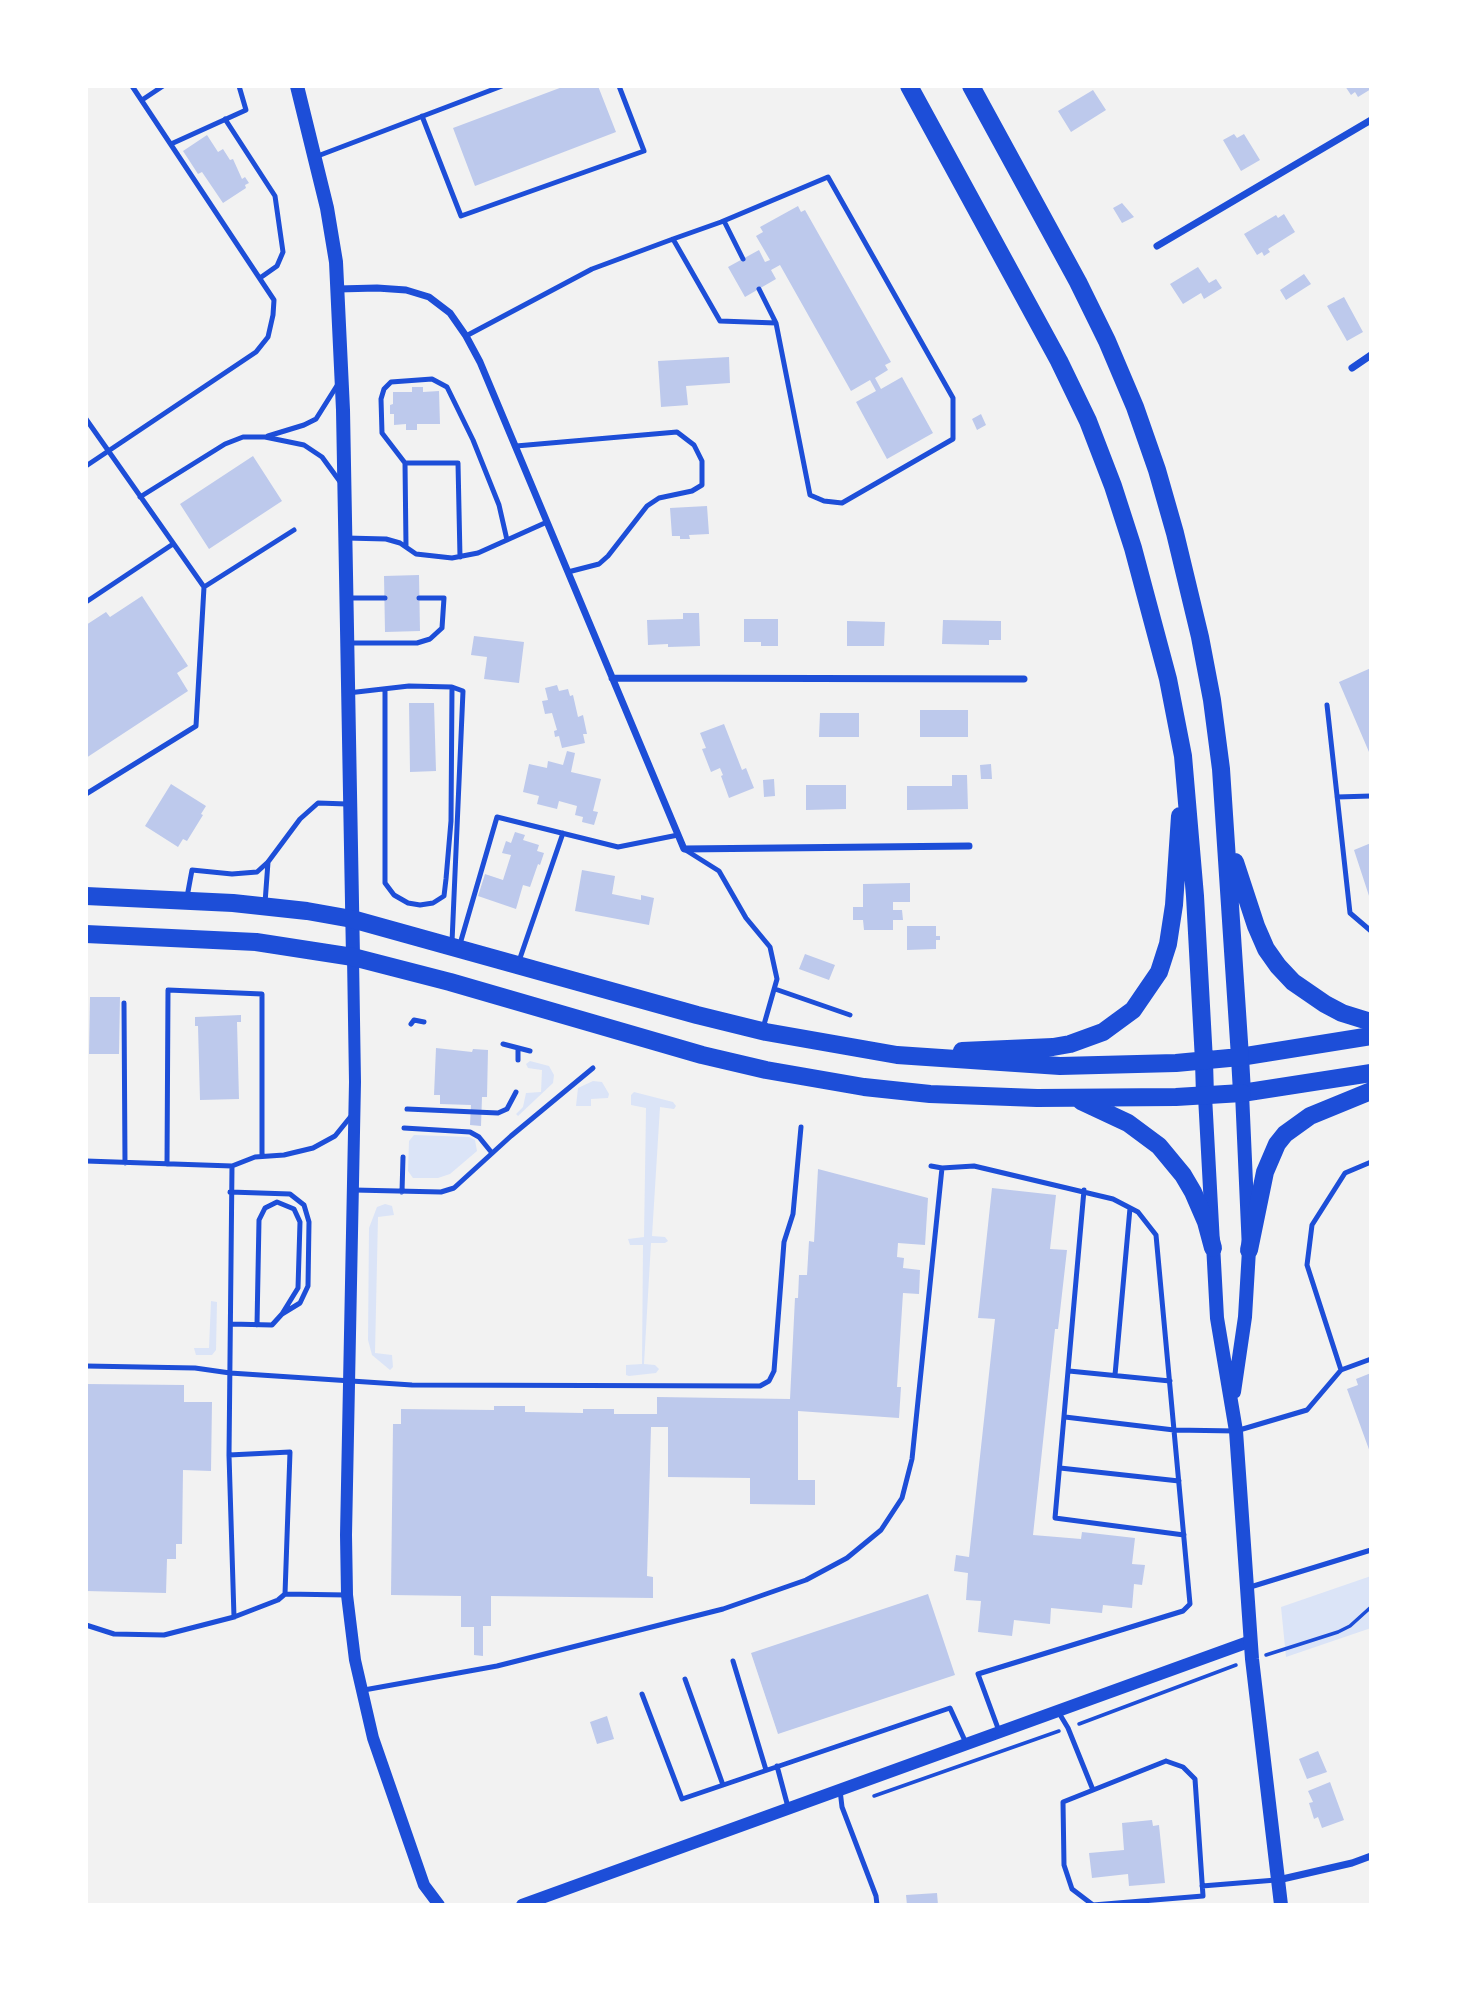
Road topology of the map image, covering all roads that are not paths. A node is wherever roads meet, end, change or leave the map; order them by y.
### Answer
1 (132, 86) edge
2 (163, 86) edge
3 (239, 86) edge
4 (297, 86) edge
5 (502, 86) edge
6 (619, 86) edge
7 (909, 86) edge
8 (971, 86) edge
9 (142, 100) junction
10 (422, 116) junction
11 (225, 119) junction
12 (1371, 120) edge
13 (171, 144) junction
14 (315, 157) junction
15 (724, 221) junction
16 (673, 239) junction
17 (1157, 246) dead end
18 (743, 259) dead end
19 (260, 278) junction
20 (337, 289) junction
21 (759, 289) dead end
22 (776, 323) junction
23 (467, 336) junction
24 (1371, 355) edge
25 (1352, 368) dead end
26 (342, 378) junction
27 (86, 419) edge
28 (265, 437) junction
29 (516, 446) junction
30 (108, 451) junction
31 (405, 463) junction
32 (86, 466) edge
33 (345, 490) junction
34 (140, 497) junction
35 (547, 522) junction
36 (294, 530) dead end
37 (346, 538) junction
38 (507, 540) junction
39 (173, 544) junction
40 (406, 546) junction
41 (460, 557) junction
42 (568, 572) junction
43 (204, 587) junction
44 (346, 598) junction
45 (385, 598) dead end
46 (419, 598) dead end
47 (86, 602) edge
48 (347, 643) junction
49 (612, 678) junction
50 (1024, 679) dead end
51 (452, 687) junction
52 (385, 689) junction
53 (348, 693) junction
54 (1326, 705) dead end
55 (1183, 756) junction
56 (86, 794) edge
57 (1371, 796) edge
58 (1337, 797) junction
59 (350, 804) junction
60 (563, 833) junction
61 (678, 835) junction
62 (1227, 835) junction
63 (969, 846) dead end
64 (684, 849) junction
65 (268, 862) junction
66 (86, 896) edge
67 (187, 900) junction
68 (265, 906) junction
69 (352, 919) junction
70 (1371, 931) edge
71 (86, 934) edge
72 (455, 946) junction
73 (353, 957) junction
74 (518, 964) junction
75 (775, 989) junction
76 (124, 1003) dead end
77 (850, 1014) dead end
78 (424, 1022) dead end
79 (1371, 1022) edge
80 (411, 1024) dead end
81 (762, 1030) junction
82 (1371, 1036) edge
83 (503, 1044) dead end
84 (518, 1048) junction
85 (530, 1051) dead end
86 (897, 1055) junction
87 (1240, 1057) junction
88 (518, 1060) dead end
89 (1204, 1061) junction
90 (593, 1068) dead end
91 (1371, 1073) edge
92 (1371, 1091) edge
93 (516, 1092) dead end
94 (1241, 1093) junction
95 (1205, 1096) junction
96 (1074, 1099) junction
97 (407, 1109) dead end
98 (354, 1112) junction
99 (801, 1126) dead end
100 (404, 1128) dead end
101 (492, 1153) junction
102 (262, 1156) junction
103 (403, 1157) dead end
104 (86, 1161) edge
105 (1371, 1162) edge
106 (125, 1163) junction
107 (167, 1164) junction
108 (232, 1166) junction
109 (931, 1166) dead end
110 (942, 1168) junction
111 (351, 1190) junction
112 (1084, 1191) junction
113 (230, 1192) junction
114 (402, 1192) junction
115 (1130, 1208) junction
116 (1213, 1248) junction
117 (1249, 1250) junction
118 (282, 1314) junction
119 (231, 1324) junction
120 (257, 1325) junction
121 (1371, 1359) edge
122 (86, 1366) edge
123 (1340, 1370) junction
124 (1069, 1371) junction
125 (230, 1373) junction
126 (1115, 1375) junction
127 (349, 1381) junction
128 (1170, 1381) junction
129 (1232, 1404) junction
130 (1065, 1417) junction
131 (1174, 1430) junction
132 (1236, 1431) junction
133 (229, 1455) junction
134 (1060, 1468) junction
135 (1179, 1481) junction
136 (1184, 1535) junction
137 (1371, 1550) edge
138 (1246, 1588) junction
139 (285, 1594) junction
140 (347, 1595) junction
141 (234, 1617) junction
142 (86, 1625) edge
143 (1251, 1641) junction
144 (733, 1661) dead end
145 (685, 1679) dead end
146 (361, 1690) junction
147 (642, 1694) dead end
148 (1057, 1710) junction
149 (999, 1731) junction
150 (966, 1744) junction
151 (778, 1766) junction
152 (766, 1770) junction
153 (723, 1785) junction
154 (840, 1790) junction
155 (1093, 1790) junction
156 (789, 1808) junction
157 (1371, 1856) edge
158 (1278, 1880) junction
159 (1202, 1886) junction
160 (439, 1905) edge
161 (522, 1905) edge
162 (877, 1905) edge
163 (1281, 1905) edge

1 - 9 lane
2 - 9 lane
3 - 11 lane
4 - 14 main road
5 - 10 lane
6 - 10 lane
7 - 55 main road
8 - 62 main road
9 - 13 lane
10 - 14 lane
11 - 13 lane
11 - 19 lane
12 - 17 street
13 - 19 lane
14 - 20 main road
15 - 16 lane
15 - 18 lane
15 - 22 lane
16 - 22 lane
16 - 23 lane
19 - 30 lane
20 - 23 street
20 - 26 main road
21 - 22 lane
23 - 29 street
24 - 25 street
26 - 28 lane
26 - 33 main road
27 - 30 lane
28 - 33 lane
28 - 34 lane
29 - 35 street
29 - 42 lane
30 - 32 lane
30 - 34 lane
31 - 38 lane
31 - 40 lane
31 - 41 lane
33 - 37 main road
34 - 39 lane
35 - 38 lane
35 - 42 street
36 - 43 lane
37 - 40 lane
37 - 44 main road
38 - 41 lane
39 - 43 lane
39 - 47 lane
40 - 41 lane
42 - 49 street
43 - 56 lane
44 - 45 lane
44 - 48 main road
46 - 48 lane
48 - 53 main road
49 - 50 street
49 - 61 street
51 - 52 lane
51 - 52 lane
51 - 72 lane
52 - 53 lane
53 - 59 main road
54 - 58 lane
55 - 86 main road
55 - 89 main road
57 - 58 lane
58 - 70 lane
59 - 65 lane
59 - 69 main road
60 - 61 lane
60 - 72 lane
60 - 74 lane
61 - 64 street
62 - 79 main road
62 - 87 main road
63 - 64 street
64 - 75 lane
65 - 67 lane
65 - 68 lane
66 - 67 main road
67 - 68 main road
68 - 69 main road
69 - 72 main road
69 - 73 main road
71 - 73 main road
72 - 74 main road
73 - 96 main road
73 - 98 street
74 - 81 main road
75 - 77 lane
75 - 81 lane
76 - 106 lane
78 - 80 lane
81 - 86 main road
82 - 87 main road
83 - 84 lane
84 - 85 lane
84 - 88 lane
86 - 89 main road
87 - 89 main road
87 - 94 main road
89 - 95 main road
90 - 101 lane
91 - 94 main road
92 - 117 main road
93 - 97 lane
94 - 95 main road
94 - 117 main road
95 - 96 main road
95 - 116 main road
96 - 116 main road
98 - 102 lane
98 - 111 street
99 - 127 lane
100 - 101 lane
101 - 114 lane
102 - 107 lane
102 - 108 lane
103 - 114 lane
104 - 106 lane
105 - 123 lane
106 - 107 lane
107 - 108 lane
108 - 113 lane
109 - 110 lane
110 - 112 lane
110 - 146 lane
111 - 114 lane
111 - 127 street
112 - 115 lane
112 - 124 lane
113 - 118 lane
113 - 119 lane
115 - 126 lane
115 - 128 lane
116 - 129 main road
117 - 129 main road
118 - 120 lane
118 - 120 lane
119 - 120 lane
119 - 125 lane
121 - 123 lane
122 - 125 lane
123 - 132 lane
124 - 126 lane
124 - 130 lane
125 - 127 lane
125 - 133 lane
126 - 128 lane
127 - 140 street
128 - 131 lane
129 - 132 main road
130 - 131 lane
130 - 134 lane
131 - 132 lane
131 - 135 lane
132 - 138 main road
133 - 139 lane
133 - 141 lane
134 - 135 lane
134 - 136 lane
135 - 136 lane
136 - 149 lane
137 - 138 lane
138 - 143 main road
139 - 140 lane
139 - 141 lane
140 - 146 street
141 - 142 lane
143 - 148 street
143 - 158 main road
144 - 152 lane
145 - 153 lane
146 - 160 street
147 - 153 lane
148 - 149 street
148 - 155 lane
149 - 150 street
150 - 151 lane
150 - 154 street
151 - 152 lane
151 - 156 lane
152 - 153 lane
154 - 156 street
154 - 162 lane
155 - 159 lane
155 - 159 lane
156 - 161 street
157 - 158 street
158 - 159 lane
158 - 163 main road

